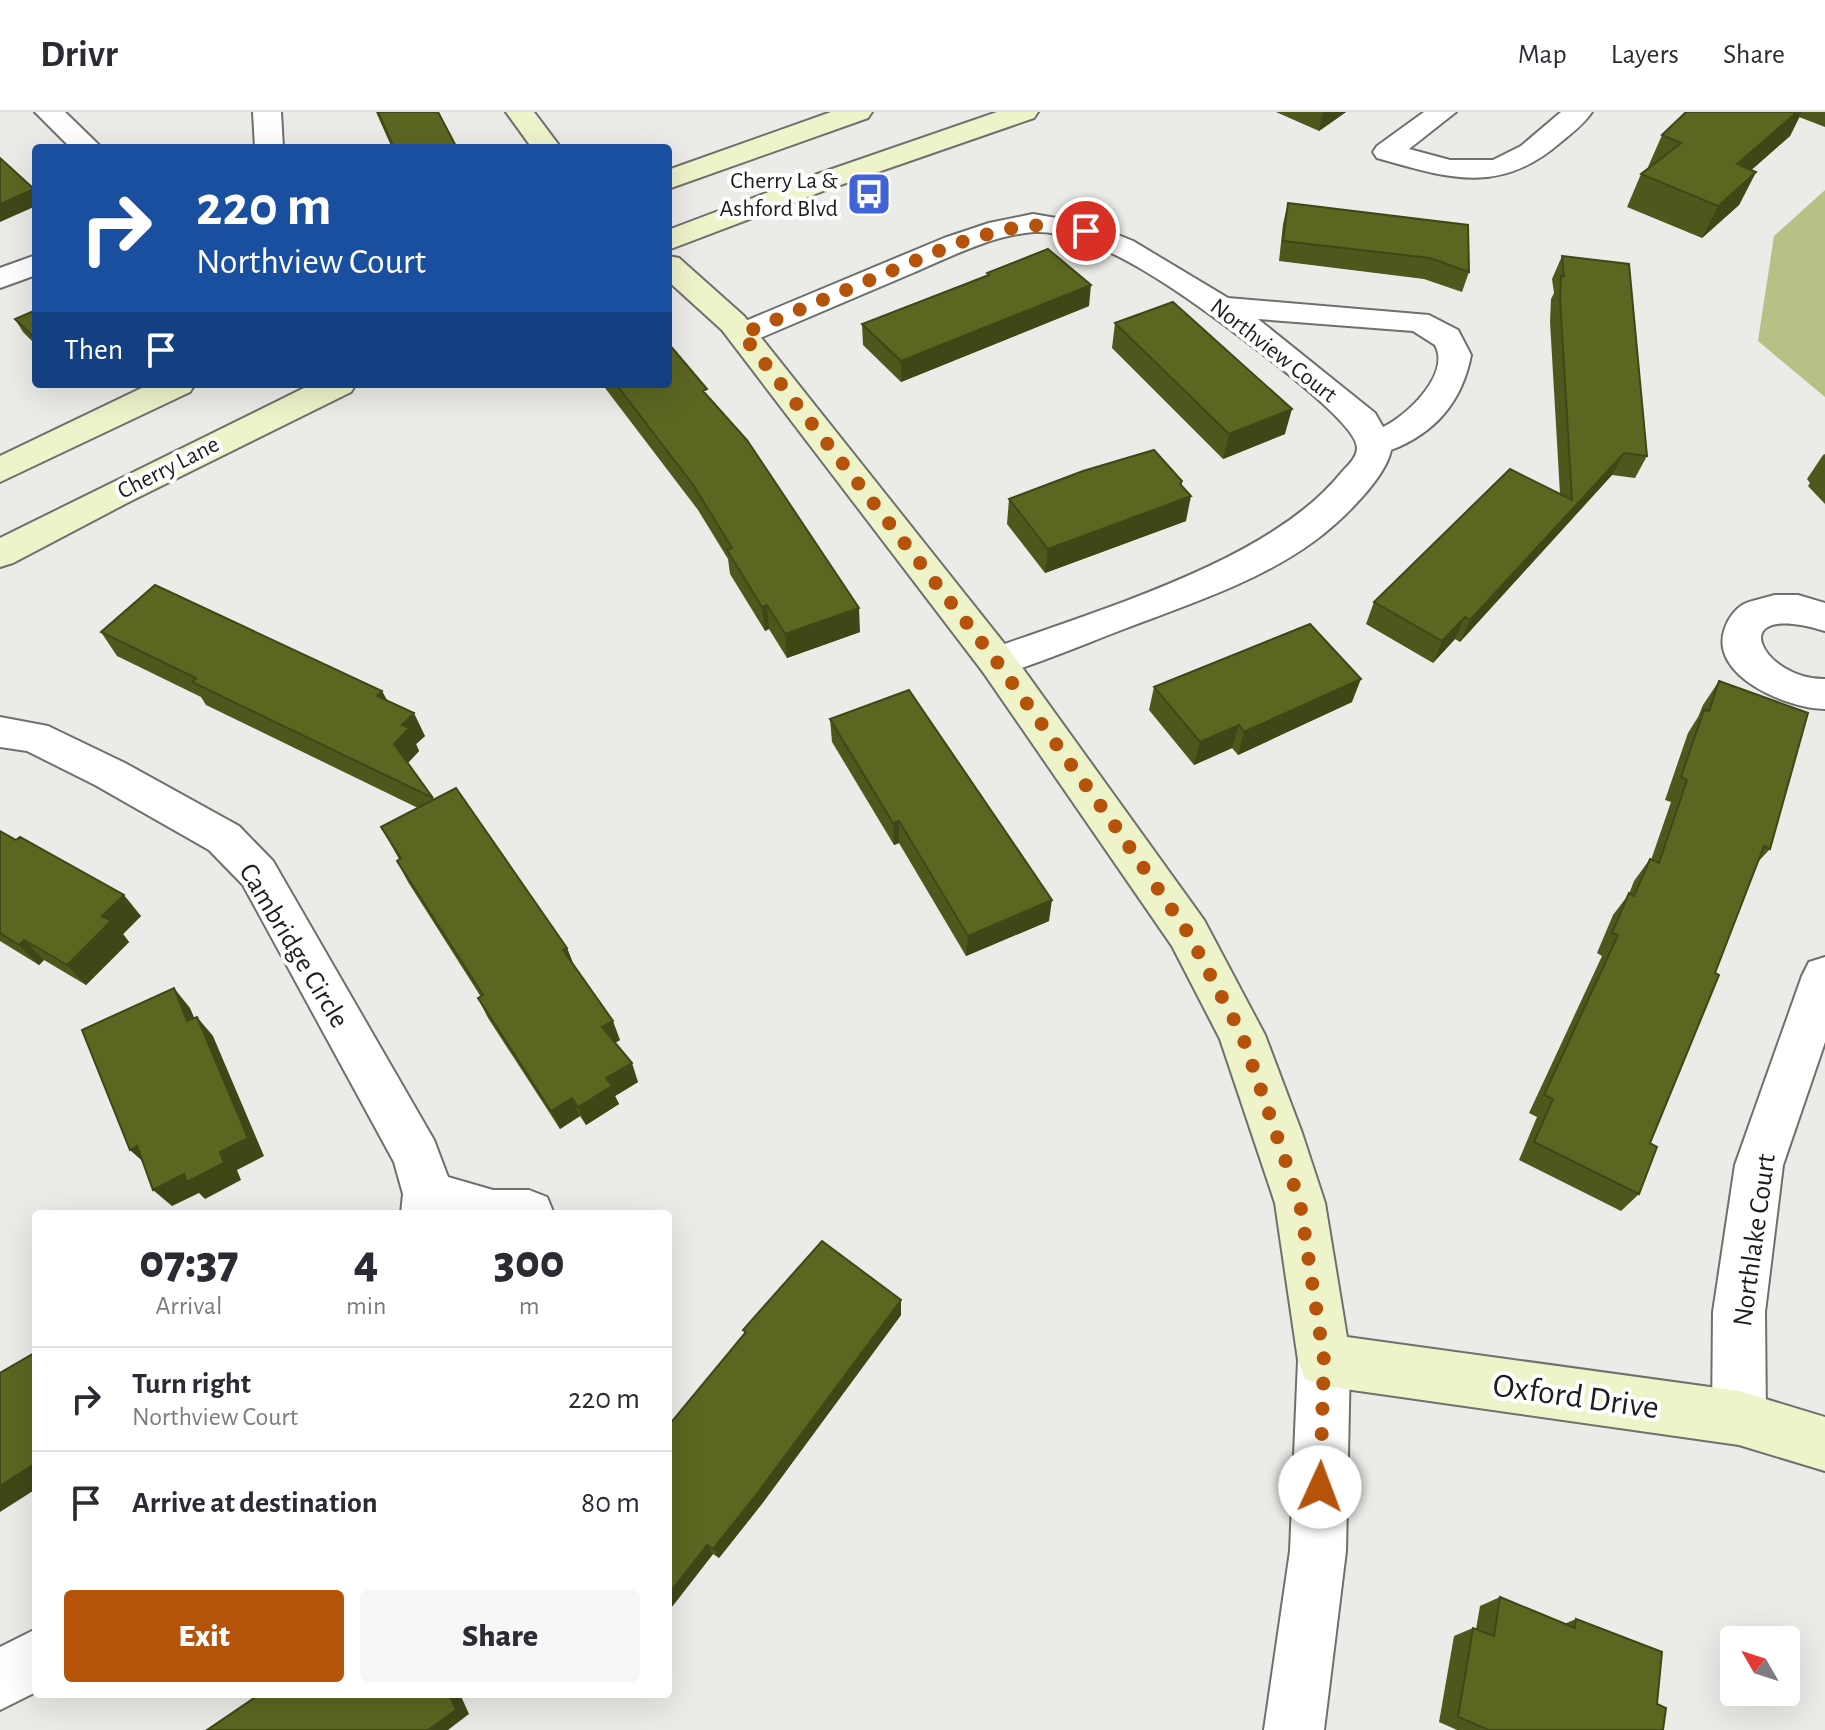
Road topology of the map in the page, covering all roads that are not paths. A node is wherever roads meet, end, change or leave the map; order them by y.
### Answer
1 (49, 112) edge
2 (267, 112) edge
3 (520, 112) edge
4 (858, 112) edge
5 (1024, 112) edge
6 (1442, 112) edge
7 (1578, 112) edge
8 (84, 144) edge
9 (269, 144) edge
10 (544, 144) edge
11 (672, 179) edge
12 (672, 239) edge
13 (32, 266) edge
14 (672, 269) edge
15 (0, 279) edge
16 (1222, 307) junction
17 (742, 334) junction
18 (170, 388) edge
19 (331, 388) edge
20 (1374, 444) junction
21 (0, 470) edge
22 (0, 554) edge
23 (1825, 617) edge
24 (997, 662) junction
25 (1825, 694) edge
26 (0, 732) edge
27 (1825, 976) edge
28 (427, 1204) edge
29 (467, 1210) edge
30 (1324, 1360) junction
31 (1739, 1418) junction
32 (1825, 1444) edge
33 (32, 1660) edge
34 (0, 1680) edge
35 (1294, 1730) edge

1 - 8 street
2 - 9 street
3 - 10 street
4 - 11 street
5 - 12 street
6 - 7 street
13 - 15 street
14 - 17 street
16 - 17 street, Northview Court
16 - 20 street, Northview Court
16 - 20 street
17 - 24 street
18 - 21 street
19 - 22 street, Cherry Lane
20 - 24 street
23 - 25 street
24 - 30 street
26 - 28 street, Cambridge Circle
27 - 31 street, Northlake Court
28 - 29 street, Cambridge Circle
30 - 31 street, Oxford Drive
30 - 35 street
31 - 32 street, Oxford Drive
33 - 34 street

